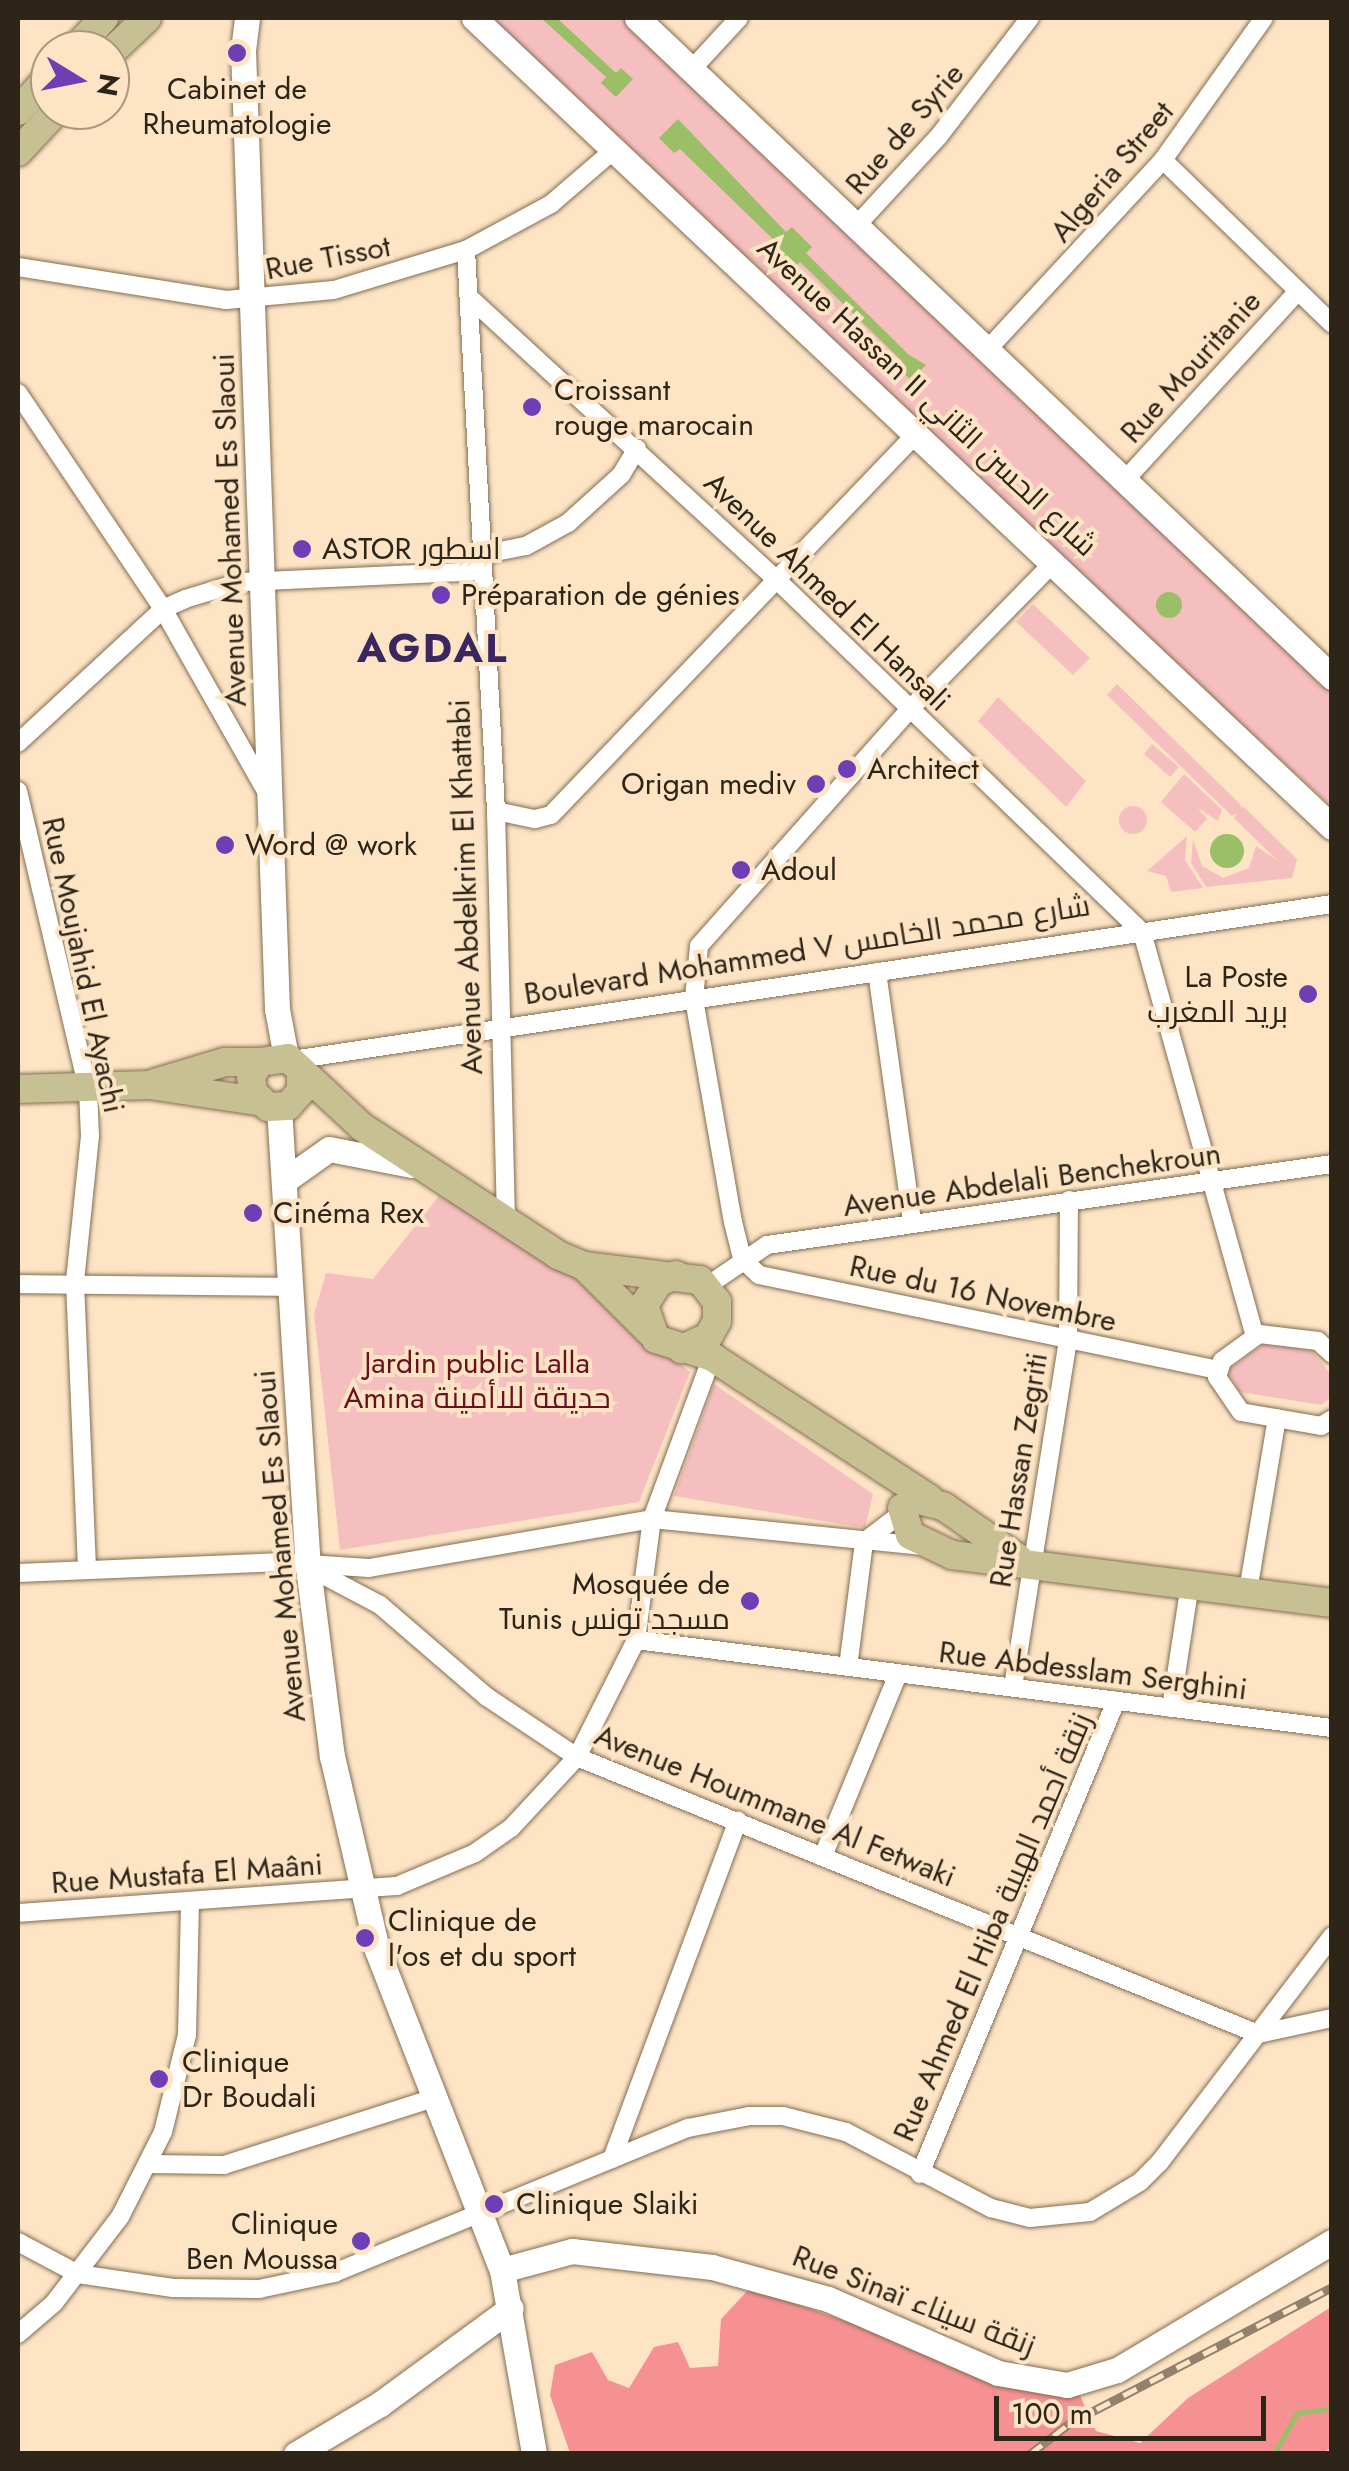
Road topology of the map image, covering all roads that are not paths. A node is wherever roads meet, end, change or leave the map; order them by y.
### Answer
1 (226, 18) edge
2 (248, 18) edge
3 (474, 18) edge
4 (637, 18) edge
5 (739, 18) edge
6 (1030, 18) edge
7 (1264, 18) edge
8 (243, 50) junction
9 (692, 68) junction
10 (38, 130) edge
11 (616, 149) junction
12 (18, 152) edge
13 (1163, 160) junction
14 (856, 226) junction
15 (466, 250) junction
16 (18, 267) edge
17 (1298, 291) junction
18 (470, 297) junction
19 (254, 300) junction
20 (1332, 324) edge
21 (988, 350) junction
22 (18, 393) edge
23 (918, 432) junction
24 (637, 448) junction
25 (1125, 480) junction
26 (1054, 562) junction
27 (480, 563) junction
28 (264, 580) junction
29 (777, 580) junction
30 (163, 610) junction
31 (1332, 677) edge
32 (910, 709) junction
33 (18, 743) edge
34 (18, 791) edge
35 (272, 802) junction
36 (496, 811) junction
37 (1332, 828) edge
38 (1332, 904) edge
39 (1142, 932) junction
40 (877, 972) junction
41 (694, 999) junction
42 (500, 1030) junction
43 (281, 1061) junction
44 (148, 1084) junction
45 (18, 1089) edge
46 (88, 1089) junction
47 (275, 1105) junction
48 (346, 1115) junction
49 (1332, 1164) edge
50 (428, 1170) junction
51 (288, 1178) junction
52 (1211, 1185) junction
53 (1069, 1200) junction
54 (912, 1220) junction
55 (506, 1221) junction
56 (742, 1259) junction
57 (584, 1266) junction
58 (676, 1275) junction
59 (74, 1282) junction
60 (18, 1284) edge
61 (707, 1286) junction
62 (292, 1287) junction
63 (650, 1332) junction
64 (1255, 1336) junction
65 (1068, 1340) junction
66 (1329, 1346) edge
67 (701, 1348) junction
68 (1218, 1370) junction
69 (1277, 1418) junction
70 (1332, 1420) edge
71 (867, 1462) junction
72 (930, 1500) junction
73 (902, 1511) junction
74 (652, 1519) junction
75 (864, 1542) junction
76 (974, 1542) junction
77 (925, 1546) junction
78 (1026, 1560) junction
79 (308, 1567) junction
80 (87, 1569) junction
81 (18, 1572) edge
82 (1190, 1584) junction
83 (1248, 1592) junction
84 (1332, 1603) edge
85 (636, 1640) junction
86 (848, 1667) junction
87 (898, 1674) junction
88 (1013, 1688) junction
89 (1116, 1701) junction
90 (1172, 1708) junction
91 (1332, 1728) edge
92 (577, 1757) junction
93 (738, 1821) junction
94 (823, 1856) junction
95 (360, 1890) junction
96 (190, 1903) junction
97 (18, 1914) edge
98 (1022, 1935) junction
99 (1332, 1936) edge
100 (1332, 2018) edge
101 (1258, 2034) junction
102 (432, 2098) junction
103 (612, 2159) junction
104 (149, 2164) junction
105 (920, 2174) junction
106 (480, 2215) junction
107 (18, 2242) edge
108 (1332, 2242) edge
109 (502, 2270) junction
110 (78, 2274) junction
111 (511, 2308) junction
112 (18, 2334) edge
113 (296, 2454) edge
114 (534, 2454) edge

1 - 8 street, Avenue Mohamed Es Slaoui
2 - 8 street, Avenue Mohamed Es Slaoui
3 - 11 street, Avenue Hassan II شارع الحسن الثاني
4 - 9 street
5 - 9 street
6 - 14 street, Rue de Syrie
7 - 13 street, Algeria Street
8 - 19 street, Avenue Mohamed Es Slaoui
9 - 14 street
10 - 12 main road
11 - 15 street, Rue Tissot
11 - 23 street, Avenue Hassan II شارع الحسن الثاني
13 - 17 street
13 - 21 street, Algeria Street
14 - 21 street
15 - 18 street, Avenue Abdelkrim El Khattabi
15 - 19 street, Rue Tissot
16 - 19 street, Rue Tissot
17 - 20 street
17 - 25 street, Rue Mouritanie
18 - 24 street, Avenue Ahmed El Hansali
18 - 27 street, Avenue Abdelkrim El Khattabi
19 - 28 street, Avenue Mohamed Es Slaoui
21 - 25 street
22 - 30 street
23 - 26 street, Avenue Hassan II شارع الحسن الثاني
23 - 29 street
24 - 27 street
24 - 29 street, Avenue Ahmed El Hansali
25 - 31 street
26 - 32 street
26 - 37 street, Avenue Hassan II شارع الحسن الثاني
27 - 28 street
27 - 36 street, Avenue Abdelkrim El Khattabi
28 - 30 street
28 - 35 street, Avenue Mohamed Es Slaoui
29 - 32 street, Avenue Ahmed El Hansali
29 - 36 street
30 - 33 street
30 - 35 street
32 - 39 street, Avenue Ahmed El Hansali
32 - 41 street
34 - 46 street, Rue Moujahid El Ayachi
35 - 43 street, Avenue Mohamed Es Slaoui
36 - 42 street, Avenue Abdelkrim El Khattabi
38 - 39 street, Boulevard Mohammed V شارع محمد الخامس
39 - 40 street, Boulevard Mohammed V شارع محمد الخامس
39 - 52 street
40 - 41 street, Boulevard Mohammed V شارع محمد الخامس
40 - 54 street
41 - 42 street, Boulevard Mohammed V شارع محمد الخامس
41 - 56 street
42 - 43 street, Boulevard Mohammed V شارع محمد الخامس
42 - 55 street, Avenue Abdelkrim El Khattabi
43 - 44 main road, Boulevard Mohammed V شارع محمد الخامس
43 - 47 main road
43 - 47 main road
43 - 48 main road
44 - 46 main road, Boulevard Mohammed V شارع محمد الخامس
44 - 47 main road, Boulevard Mohammed V شارع محمد الخامس
45 - 46 main road, Boulevard Mohammed V شارع محمد الخامس
46 - 59 street, Rue Moujahid El Ayachi
47 - 48 main road, Boulevard Mohammed V شارع محمد الخامس
47 - 51 street, Avenue Mohamed Es Slaoui
48 - 50 main road
49 - 52 street, Avenue Abdelali Benchekroun
50 - 51 street
50 - 55 main road
51 - 62 street, Avenue Mohamed Es Slaoui
52 - 53 street, Avenue Abdelali Benchekroun
52 - 64 street
53 - 54 street, Avenue Abdelali Benchekroun
53 - 65 street, Rue Hassan Zegriti
54 - 56 street, Avenue Abdelali Benchekroun
55 - 57 main road
56 - 61 street, Avenue Abdelali Benchekroun
56 - 65 street, Rue du 16 Novembre
57 - 58 main road
57 - 63 main road
58 - 61 main road
58 - 63 main road
59 - 60 street
59 - 62 street
59 - 80 street, Rue Moujahid El Ayachi
61 - 67 main road
62 - 79 street, Avenue Mohamed Es Slaoui
63 - 67 main road
64 - 66 street
64 - 68 street
65 - 68 street, Rue du 16 Novembre
65 - 78 street, Rue Hassan Zegriti
67 - 71 main road
67 - 74 street, Rue Mustafa El Maâni
68 - 69 street
69 - 70 street
69 - 83 street
71 - 72 main road
71 - 73 main road
72 - 73 main road
72 - 76 main road
73 - 75 street
73 - 77 main road
74 - 75 street
74 - 79 street
74 - 85 street, Rue Mustafa El Maâni
75 - 77 street
75 - 86 street
76 - 77 main road
76 - 78 main road
78 - 82 main road
78 - 88 street, Rue Hassan Zegriti
79 - 80 street
79 - 92 street, Avenue Hoummane Al Fetwaki
79 - 95 street, Avenue Mohamed Es Slaoui
80 - 81 street
82 - 83 main road
82 - 90 street
83 - 84 main road
85 - 86 street, Rue Abdesslam Serghini
85 - 92 street, Rue Mustafa El Maâni
86 - 87 street, Rue Abdesslam Serghini
87 - 88 street, Rue Abdesslam Serghini
87 - 94 street
88 - 89 street, Rue Abdesslam Serghini
89 - 90 street, Rue Abdesslam Serghini
89 - 98 street, Rue Ahmed El Hiba زنقة أحمد الهيبة
90 - 91 street, Rue Abdesslam Serghini
92 - 93 street, Avenue Hoummane Al Fetwaki
92 - 95 street, Rue Mustafa El Maâni
93 - 94 street, Avenue Hoummane Al Fetwaki
93 - 103 street
94 - 98 street, Avenue Hoummane Al Fetwaki
95 - 96 street, Rue Mustafa El Maâni
95 - 102 street, Avenue Mohamed Es Slaoui
96 - 97 street, Rue Mustafa El Maâni
96 - 104 street
98 - 101 street, Avenue Hoummane Al Fetwaki
98 - 105 street, Rue Ahmed El Hiba زنقة أحمد الهيبة
99 - 101 street
100 - 101 street
101 - 105 street
102 - 104 street
102 - 106 street, Avenue Mohamed Es Slaoui
103 - 105 street
103 - 106 street
104 - 110 street
106 - 109 street, Avenue Mohamed Es Slaoui
106 - 110 street
107 - 110 street
108 - 109 street, Rue Sinaï زنقة سيناء
109 - 111 street, Avenue Mohamed Es Slaoui
110 - 112 street
111 - 113 street
111 - 114 street, Avenue Mohamed Es Slaoui

